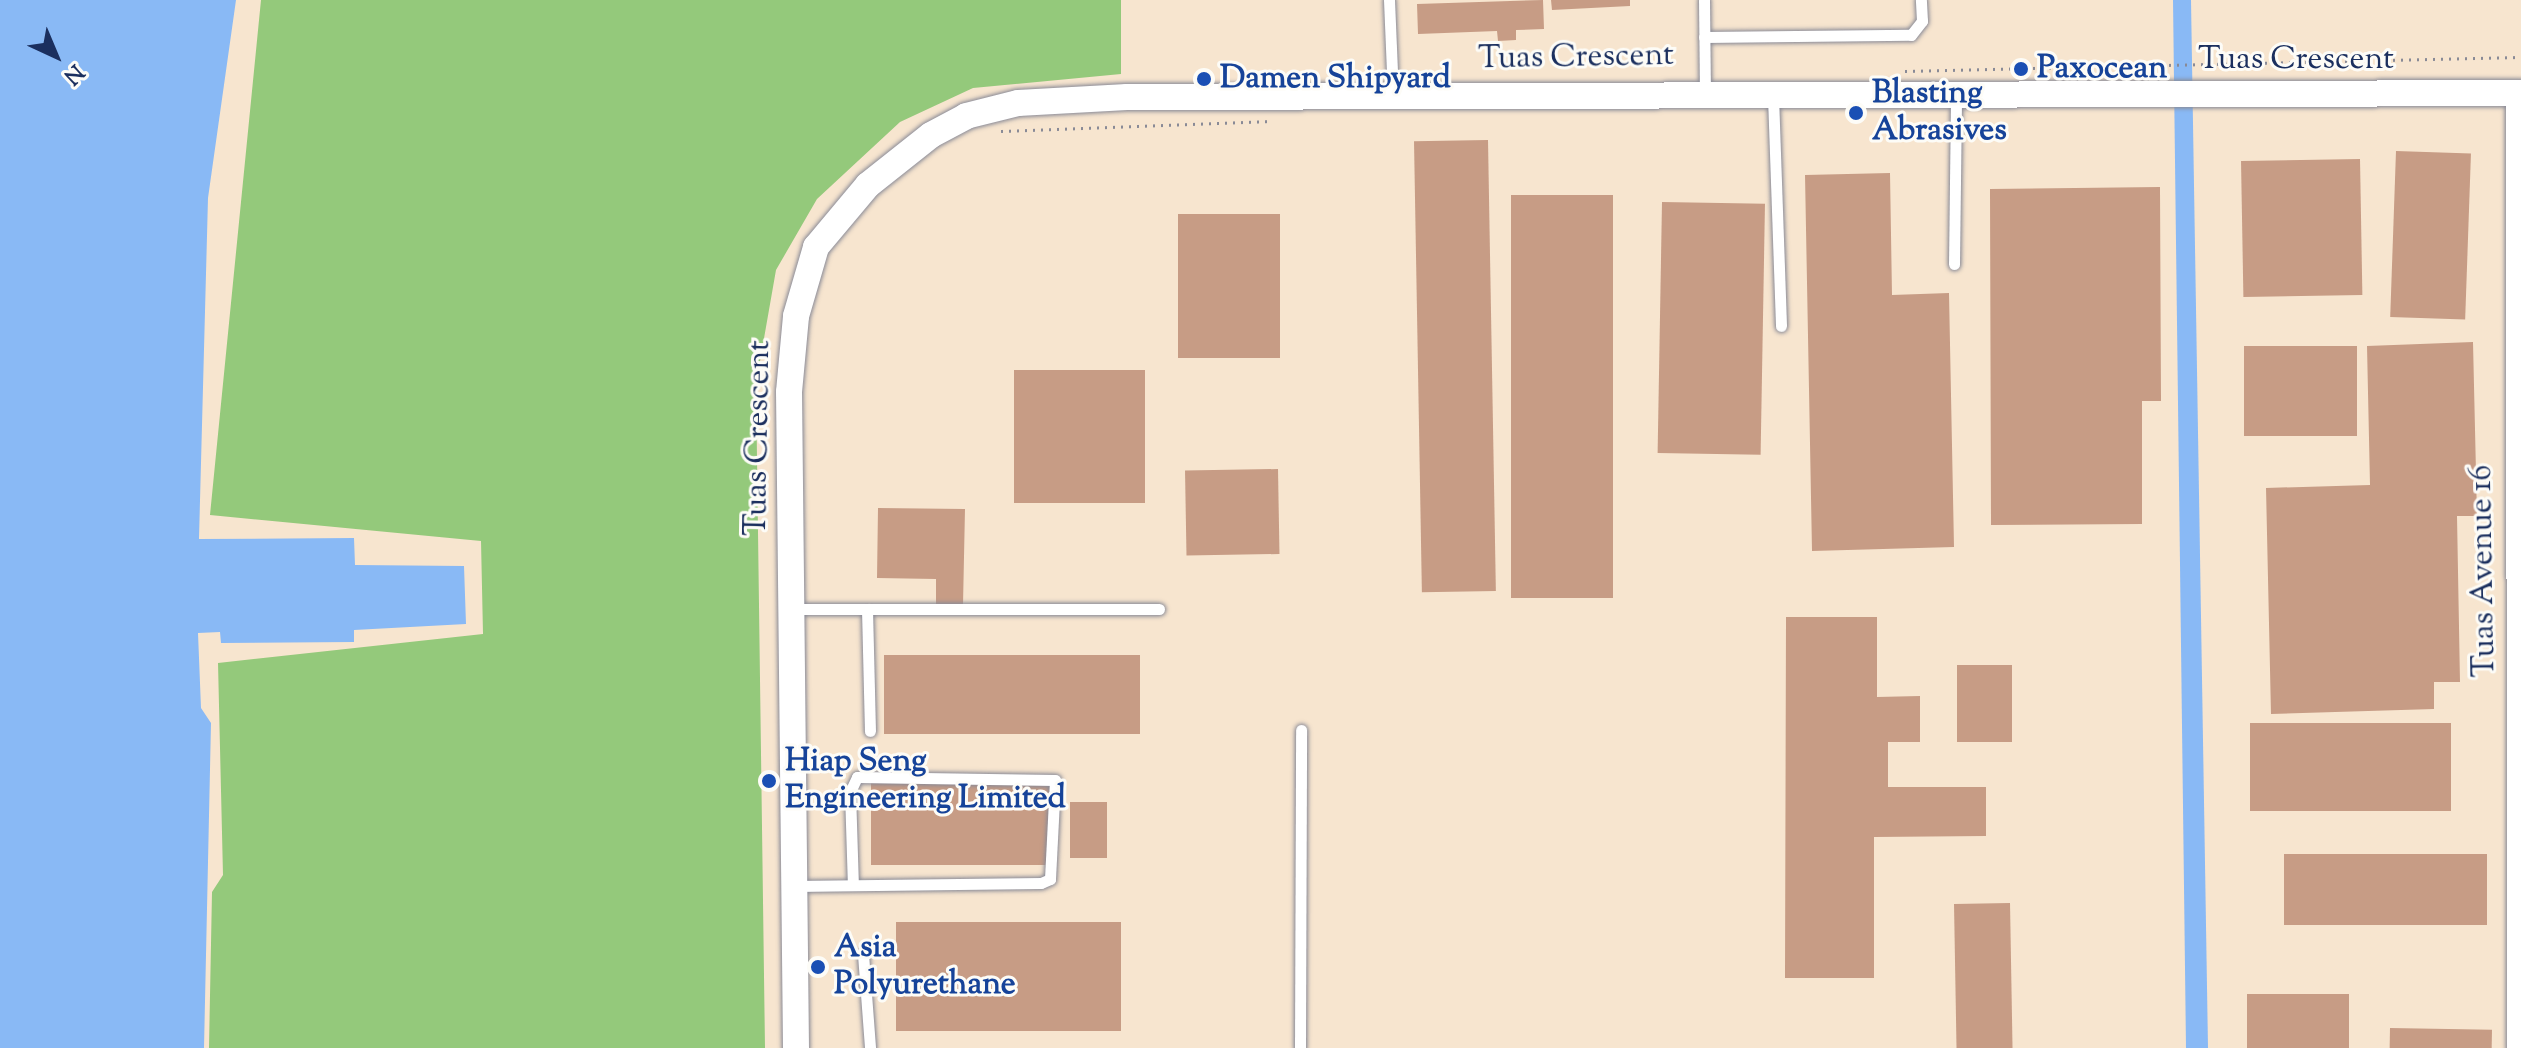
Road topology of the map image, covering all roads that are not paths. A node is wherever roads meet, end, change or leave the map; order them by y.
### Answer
1 (1389, 0) edge
2 (1704, 0) edge
3 (1921, 0) edge
4 (1704, 37) junction
5 (1705, 91) junction
6 (1773, 91) junction
7 (1956, 91) junction
8 (2519, 93) edge
9 (1393, 95) junction
10 (1954, 264) dead end
11 (1781, 326) dead end
12 (791, 609) junction
13 (867, 609) junction
14 (1159, 609) dead end
15 (2519, 631) edge
16 (1301, 730) dead end
17 (870, 731) dead end
18 (853, 885) junction
19 (788, 899) junction
20 (863, 954) dead end
21 (796, 1048) edge
22 (870, 1048) edge
23 (1300, 1048) edge
24 (2518, 1048) edge

1 - 9 lane
2 - 4 lane
3 - 4 lane
4 - 5 lane
5 - 6 street, Tuas Crescent
5 - 9 street, Tuas Crescent
6 - 7 street, Tuas Crescent
6 - 11 lane
7 - 8 street, Tuas Crescent
7 - 10 lane
8 - 15 street, Tuas Avenue 16
9 - 12 street, Tuas Crescent
12 - 13 lane
12 - 19 street, Tuas Crescent
13 - 14 lane
13 - 17 lane
15 - 24 street, Tuas Avenue 16
16 - 23 lane
18 - 18 lane
18 - 19 lane
19 - 21 street, Tuas Crescent
20 - 22 lane

